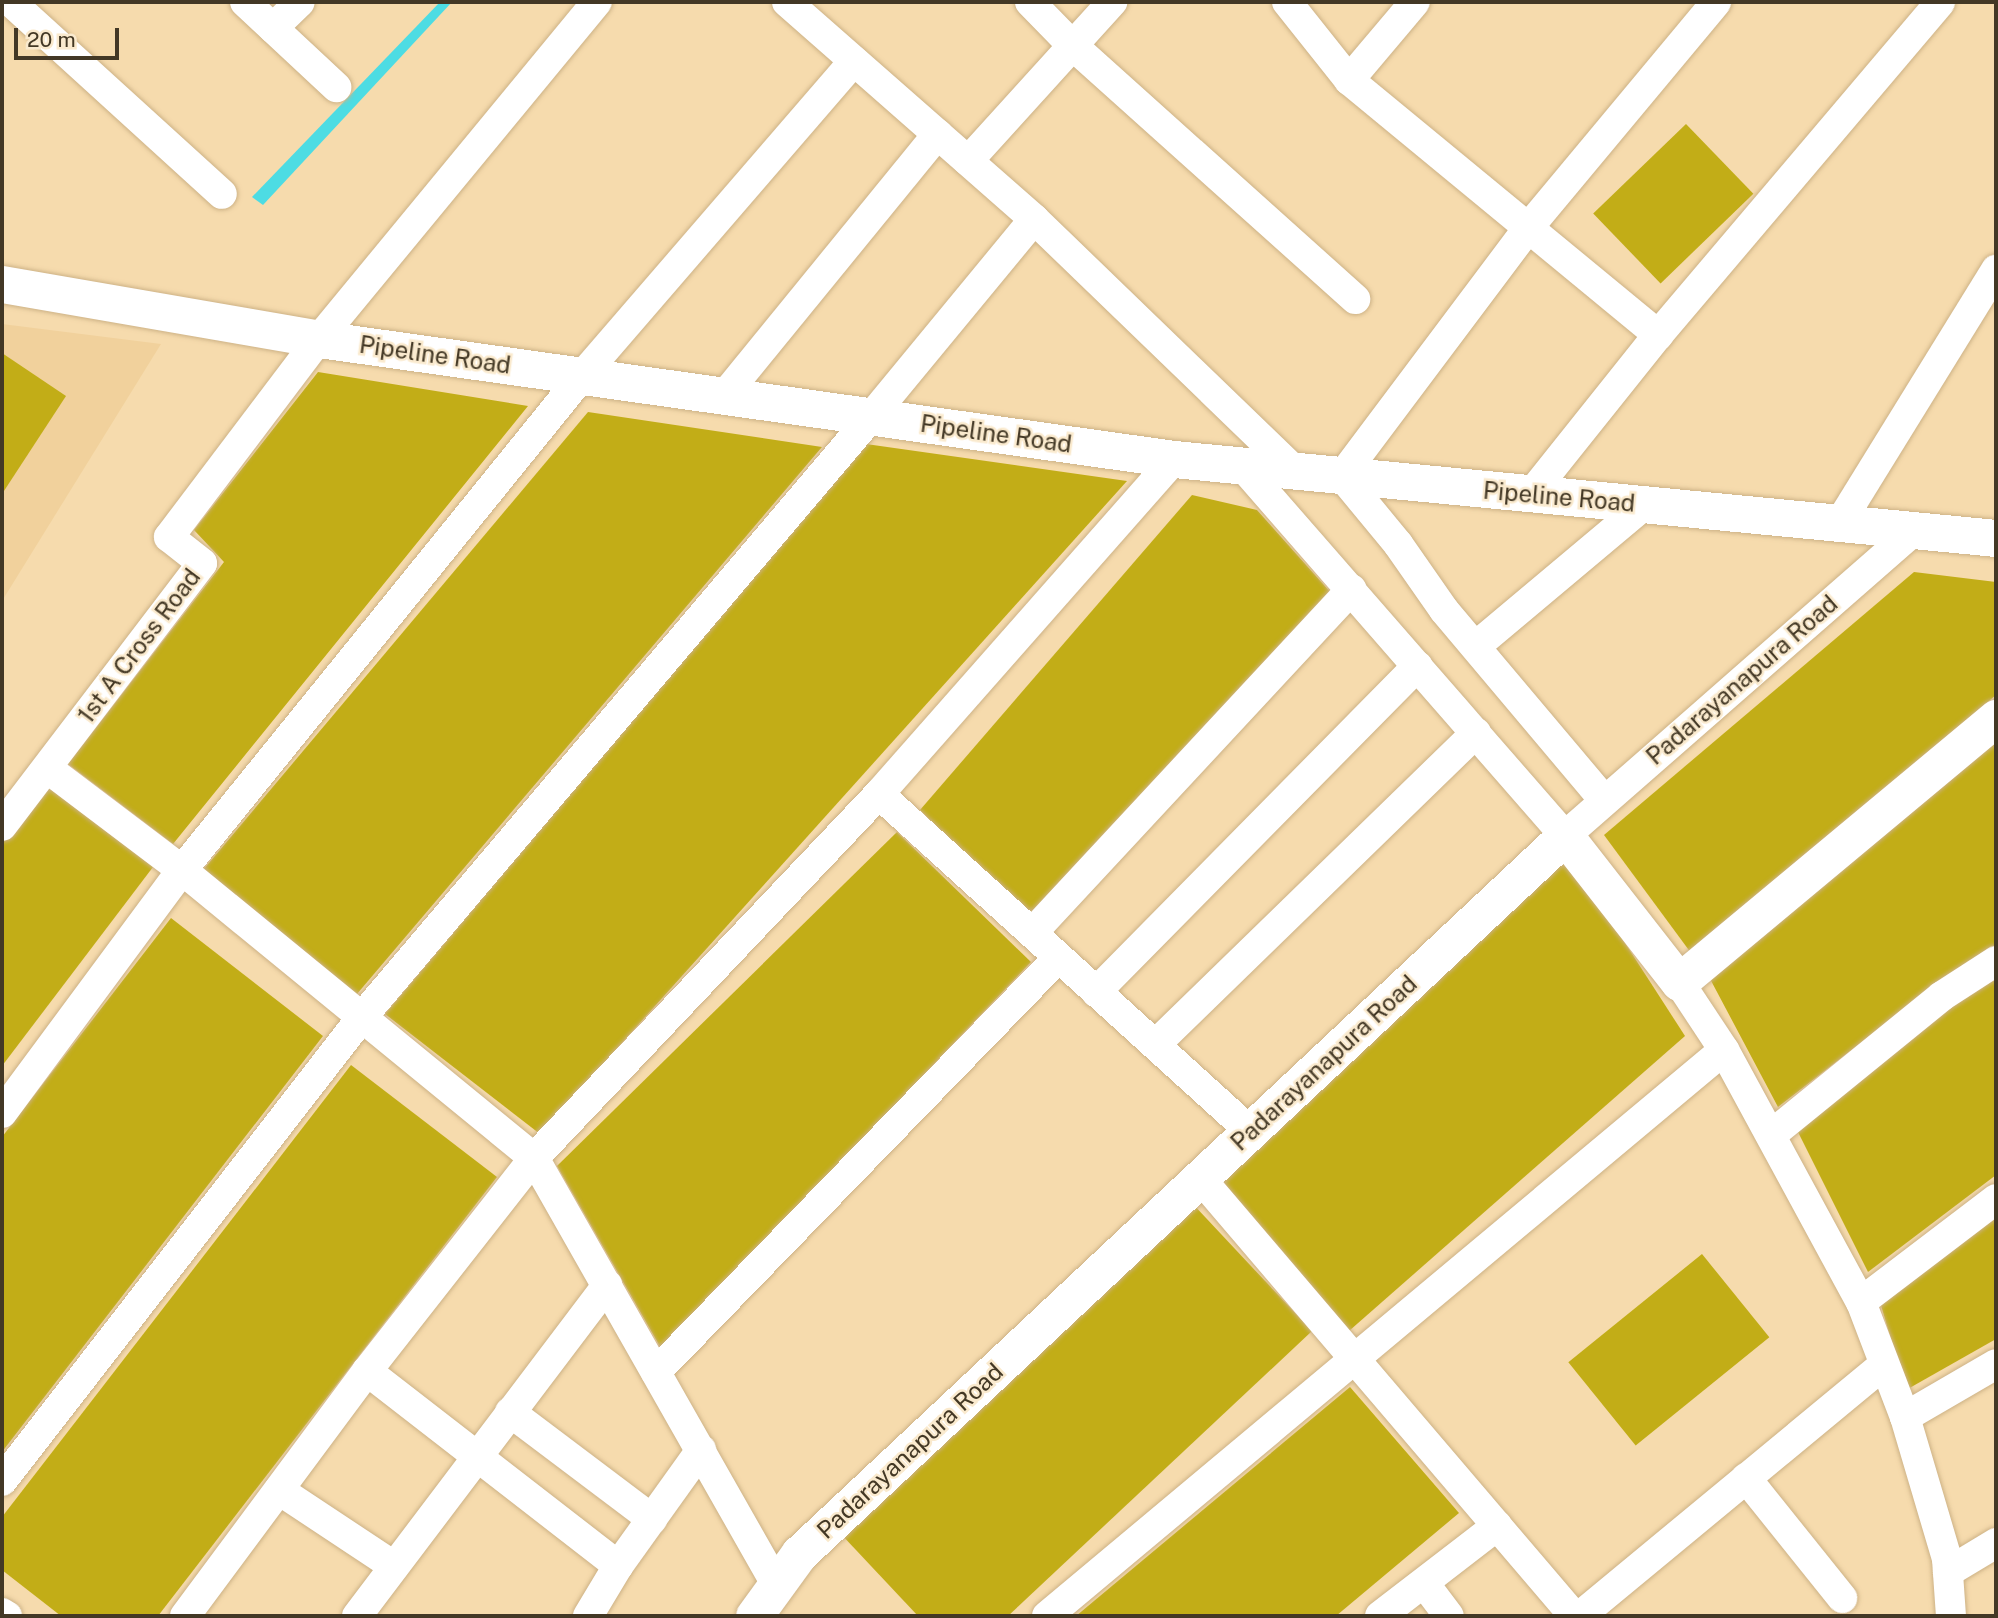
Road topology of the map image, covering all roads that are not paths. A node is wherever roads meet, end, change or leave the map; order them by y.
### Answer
1 (11, 2) edge
2 (245, 2) edge
3 (300, 2) edge
4 (597, 2) edge
5 (787, 2) edge
6 (1030, 2) edge
7 (1112, 2) edge
8 (1287, 2) edge
9 (1415, 2) edge
10 (1716, 2) edge
11 (1940, 2) edge
12 (273, 28) junction
13 (1071, 44) junction
14 (854, 61) junction
15 (1349, 80) junction
16 (336, 87) dead end
17 (938, 134) junction
18 (968, 161) junction
19 (222, 194) dead end
20 (1034, 219) junction
21 (1528, 228) junction
22 (1996, 270) edge
23 (2, 284) edge
24 (1355, 299) dead end
25 (1658, 335) junction
26 (319, 339) junction
27 (582, 376) junction
28 (724, 396) junction
29 (871, 417) junction
30 (1174, 459) junction
31 (1244, 468) junction
32 (1296, 472) junction
33 (1342, 476) junction
34 (1531, 494) junction
35 (1644, 505) junction
36 (1839, 523) junction
37 (1914, 530) junction
38 (1996, 538) edge
39 (1352, 589) junction
40 (1476, 646) junction
41 (1419, 666) junction
42 (1996, 718) edge
43 (1476, 733) junction
44 (47, 768) junction
45 (879, 794) junction
46 (1604, 800) junction
47 (2, 826) edge
48 (1566, 836) junction
49 (181, 870) junction
50 (1033, 932) junction
51 (1059, 957) junction
52 (1996, 961) edge
53 (1679, 982) junction
54 (1096, 992) junction
55 (362, 1017) junction
56 (1157, 1043) junction
57 (1724, 1050) junction
58 (2, 1113) edge
59 (1251, 1132) junction
60 (1771, 1135) junction
61 (534, 1157) junction
62 (1201, 1179) junction
63 (1996, 1199) edge
64 (607, 1285) junction
65 (1861, 1302) junction
66 (1355, 1360) junction
67 (1996, 1364) edge
68 (1883, 1365) junction
69 (367, 1371) junction
70 (656, 1372) junction
71 (510, 1412) junction
72 (1905, 1417) junction
73 (701, 1450) junction
74 (476, 1457) junction
75 (1746, 1478) junction
76 (2, 1481) edge
77 (279, 1490) junction
78 (652, 1519) junction
79 (1497, 1526) junction
80 (1996, 1543) edge
81 (394, 1566) junction
82 (618, 1566) junction
83 (1948, 1572) junction
84 (1424, 1583) junction
85 (776, 1584) junction
86 (1842, 1598) dead end
87 (2, 1613) edge
88 (7, 1616) edge
89 (186, 1616) edge
90 (356, 1616) edge
91 (588, 1616) edge
92 (754, 1616) edge
93 (1047, 1616) edge
94 (1380, 1616) edge
95 (1449, 1616) edge
96 (1573, 1616) edge
97 (1580, 1616) edge
98 (1951, 1616) edge

1 - 19 street
2 - 12 street
3 - 12 street
4 - 26 street
5 - 14 street
6 - 13 street
7 - 13 street
8 - 15 street
9 - 15 street
10 - 21 street
11 - 25 street
12 - 16 street
13 - 18 street
13 - 24 street
14 - 17 street
14 - 27 street
15 - 21 street
17 - 18 street
17 - 28 street
18 - 20 street
20 - 29 street
20 - 32 street
21 - 25 street
21 - 33 street
22 - 36 street
23 - 26 street, Pipeline Road
25 - 34 street
26 - 27 street, Pipeline Road
26 - 44 street, 1st A Cross Road
27 - 28 street, Pipeline Road
27 - 49 street
28 - 29 street, Pipeline Road
29 - 30 street, Pipeline Road
29 - 55 street
30 - 31 street, Pipeline Road
30 - 45 street
31 - 32 street, Pipeline Road
31 - 39 street
32 - 33 street, Pipeline Road
33 - 34 street, Pipeline Road
33 - 40 street
34 - 35 street, Pipeline Road
35 - 36 street, Pipeline Road
35 - 40 street
36 - 37 street, Pipeline Road
37 - 38 street, Pipeline Road
37 - 46 street, Padarayanapura Road
39 - 41 street
39 - 50 street
40 - 46 street
41 - 43 street
41 - 54 street
42 - 53 street
43 - 48 street
43 - 56 street
44 - 47 street, 1st A Cross Road
44 - 49 street
45 - 50 street
45 - 61 street
46 - 48 street, Padarayanapura Road
48 - 53 street
48 - 59 street, Padarayanapura Road
49 - 55 street
49 - 58 street
50 - 51 street
51 - 54 street
51 - 70 street
52 - 60 street
53 - 57 street
54 - 56 street
55 - 61 street
55 - 76 street
56 - 59 street
57 - 60 street
57 - 66 street
59 - 62 street, Padarayanapura Road
60 - 65 street
61 - 64 street
61 - 69 street
62 - 66 street
62 - 85 street, Padarayanapura Road
63 - 65 street
64 - 70 street
64 - 71 street
65 - 68 street
66 - 79 street
66 - 93 street
67 - 72 street
68 - 72 street
68 - 75 street
69 - 74 street
69 - 77 street
70 - 73 street
71 - 74 street
71 - 78 street
72 - 83 street
73 - 78 street
73 - 85 street
74 - 81 street
74 - 82 street
75 - 86 street
75 - 97 street
77 - 81 street
77 - 89 street
78 - 82 street
79 - 84 street
79 - 96 street
80 - 83 street
81 - 90 street
82 - 91 street
83 - 98 street
84 - 94 street
84 - 95 street
85 - 92 street, Padarayanapura Road
87 - 88 street

